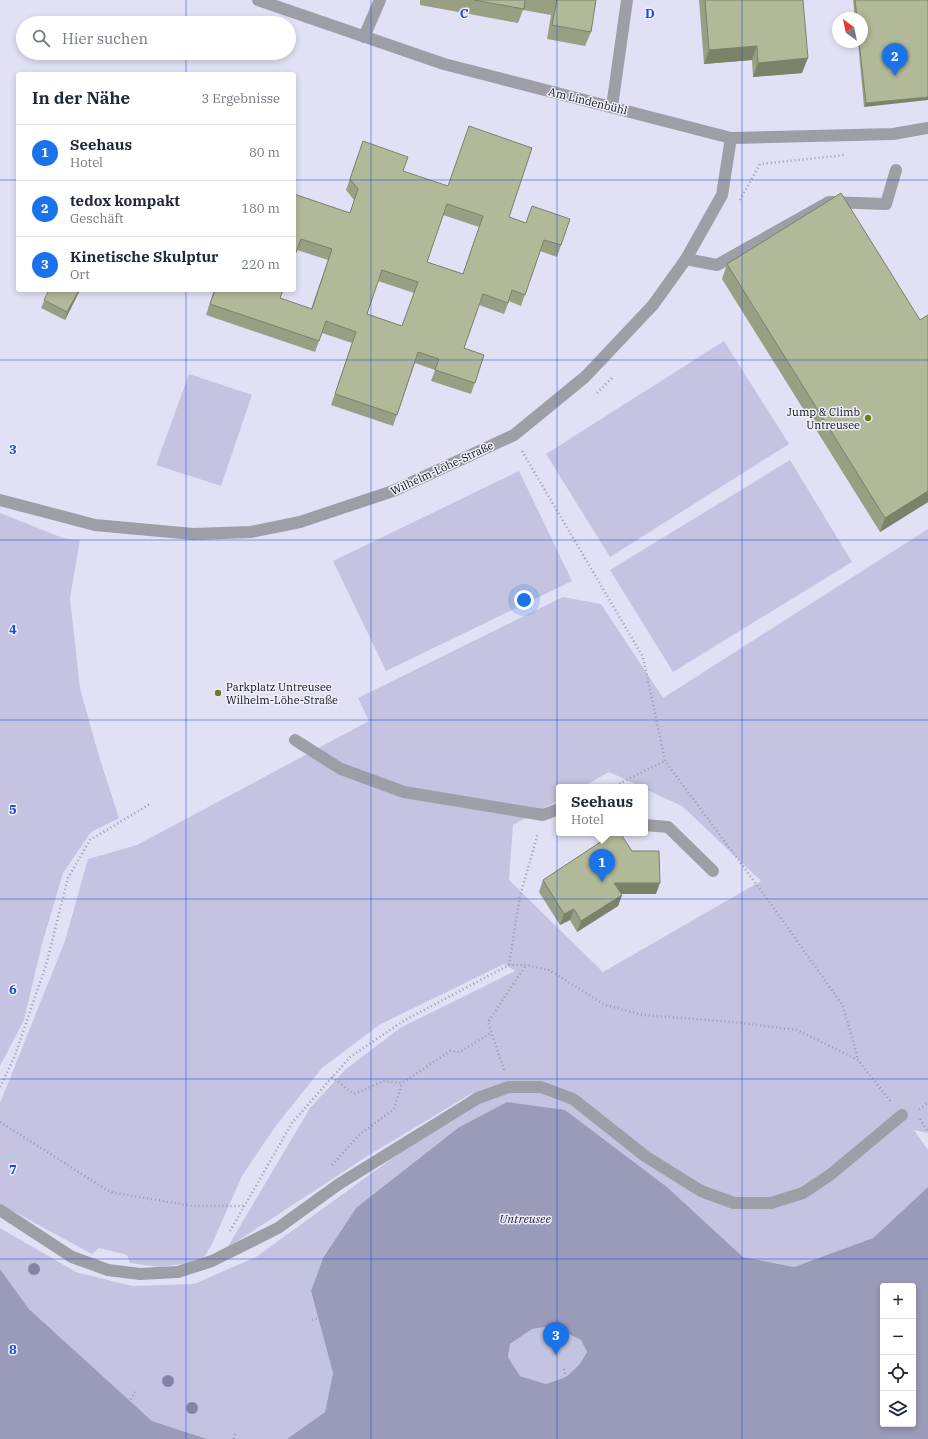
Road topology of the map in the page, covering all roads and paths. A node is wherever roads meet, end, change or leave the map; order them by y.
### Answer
1 (258, 0) edge
2 (380, 0) edge
3 (627, 0) edge
4 (364, 36) junction
5 (612, 107) junction
6 (928, 128) edge
7 (731, 138) junction
8 (847, 155) dead end
9 (896, 170) dead end
10 (738, 204) dead end
11 (686, 259) junction
12 (617, 372) dead end
13 (595, 394) dead end
14 (514, 435) junction
15 (0, 500) edge
16 (295, 740) dead end
17 (665, 761) junction
18 (618, 784) edge
19 (150, 804) dead end
20 (556, 810) edge
21 (543, 815) junction
22 (648, 825) edge
23 (712, 871) dead end
24 (509, 965) junction
25 (526, 965) junction
26 (492, 1032) junction
27 (858, 1060) junction
28 (332, 1076) junction
29 (402, 1083) junction
30 (0, 1087) edge
31 (509, 1087) junction
32 (928, 1103) edge
33 (915, 1112) dead end
34 (902, 1115) joint
35 (918, 1117) dead end
36 (0, 1122) edge
37 (928, 1132) edge
38 (329, 1169) dead end
39 (244, 1206) junction
40 (0, 1210) edge
41 (228, 1234) dead end
42 (338, 1312) dead end
43 (312, 1320) dead end
44 (564, 1369) dead end
45 (568, 1386) dead end
46 (135, 1392) dead end
47 (122, 1413) dead end
48 (235, 1434) dead end
49 (234, 1439) edge

1 - 4 street, Am Lindenbühl
2 - 4 street
3 - 5 street
4 - 5 street, Am Lindenbühl
5 - 7 street, Am Lindenbühl
6 - 7 street, Am Lindenbühl
7 - 11 street, Wilhelm-Löhe-Straße
8 - 10 path
9 - 11 street
11 - 14 street, Wilhelm-Löhe-Straße
12 - 13 path
14 - 15 street, Wilhelm-Löhe-Straße
14 - 17 path
16 - 21 street
17 - 18 path
17 - 27 path
19 - 30 path
20 - 21 street
21 - 24 path
22 - 23 street
24 - 25 path
24 - 28 path
25 - 26 path
25 - 27 path
26 - 29 path
26 - 31 path
27 - 34 path
28 - 29 path
28 - 39 path
29 - 38 path
31 - 34 street
31 - 40 street
32 - 33 path
35 - 37 path
36 - 39 path
39 - 41 path
42 - 43 path
44 - 45 path
46 - 47 path
48 - 49 path

